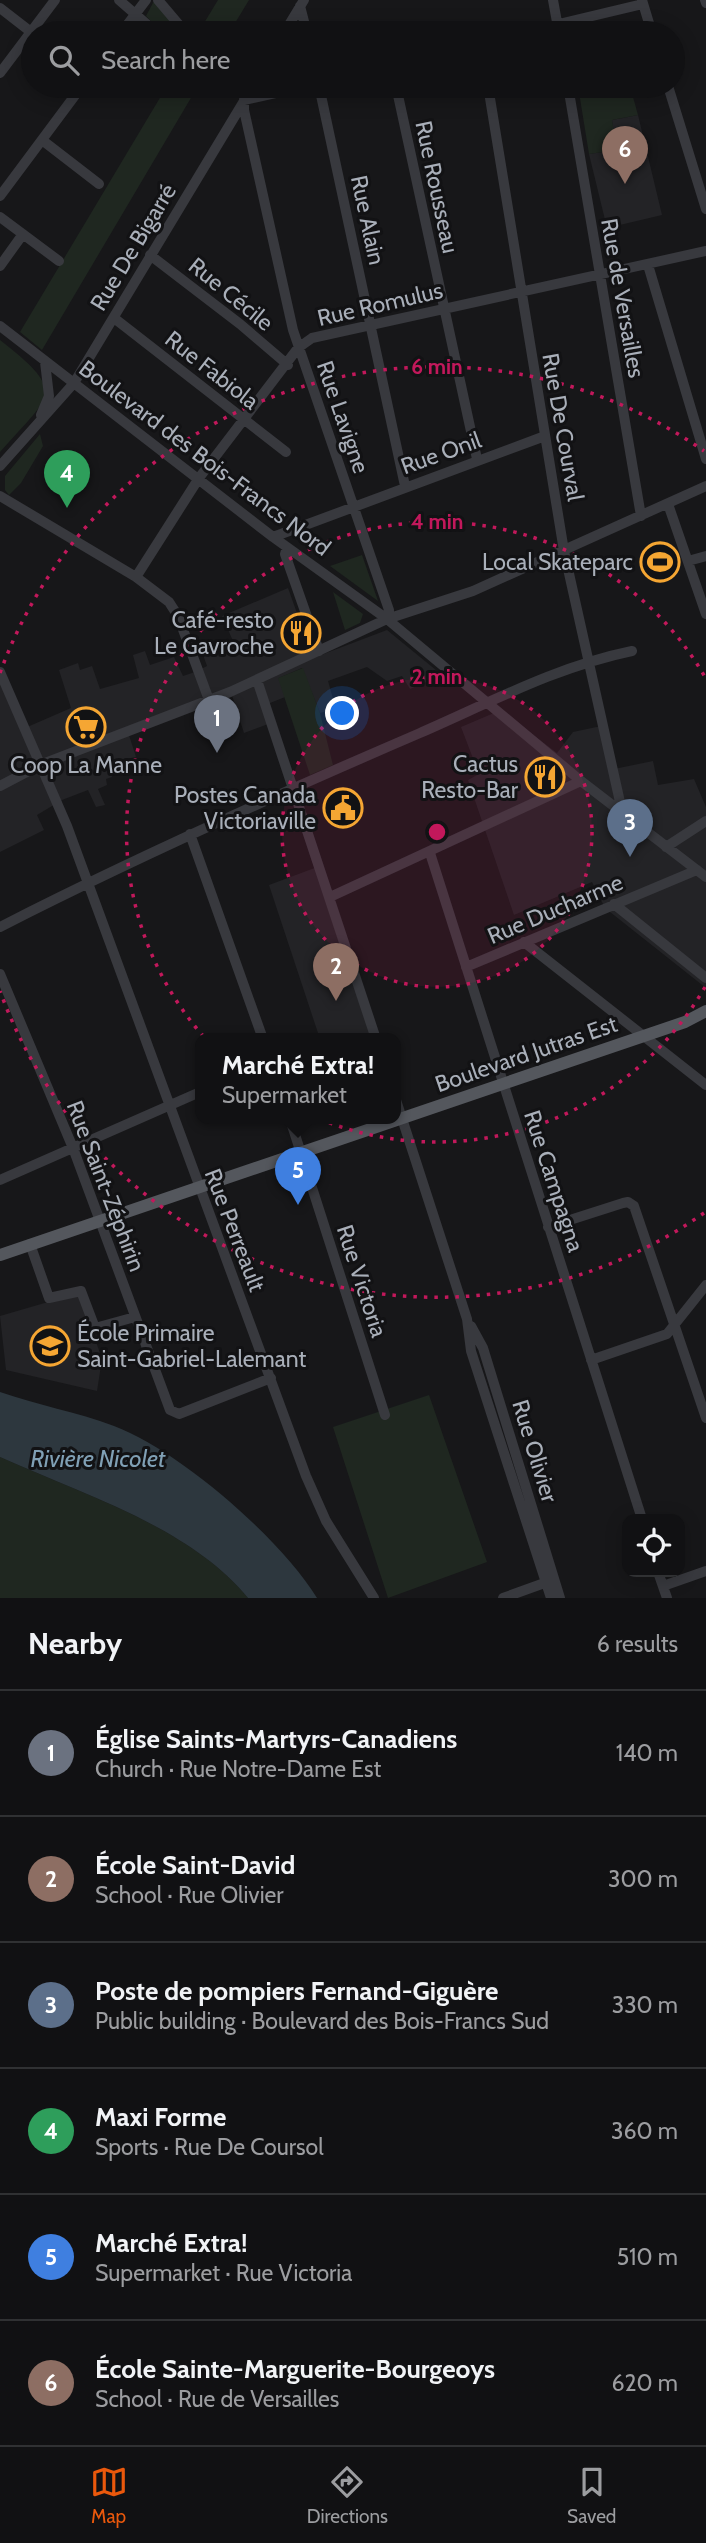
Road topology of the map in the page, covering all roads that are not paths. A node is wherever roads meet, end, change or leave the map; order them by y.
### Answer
1 (55, 0) edge
2 (120, 0) edge
3 (146, 0) edge
4 (158, 0) edge
5 (553, 0) edge
6 (642, 2) edge
7 (302, 3) edge
8 (0, 8) edge
9 (136, 13) junction
10 (39, 21) edge
11 (130, 21) edge
12 (144, 21) edge
13 (176, 21) edge
14 (291, 21) edge
15 (305, 21) edge
16 (557, 21) edge
17 (583, 21) edge
18 (648, 21) edge
19 (21, 24) edge
20 (21, 45) edge
21 (0, 73) edge
22 (73, 98) edge
23 (253, 98) edge
24 (322, 98) edge
25 (399, 98) edge
26 (490, 98) edge
27 (570, 98) edge
28 (672, 98) edge
29 (244, 100) junction
30 (42, 140) junction
31 (99, 184) dead end
32 (0, 196) edge
33 (706, 209) edge
34 (0, 217) edge
35 (23, 234) junction
36 (706, 251) edge
37 (150, 255) junction
38 (59, 261) dead end
39 (648, 265) junction
40 (0, 266) edge
41 (599, 275) junction
42 (520, 292) junction
43 (443, 309) junction
44 (114, 318) junction
45 (371, 325) junction
46 (0, 326) edge
47 (298, 348) junction
48 (45, 361) junction
49 (288, 365) junction
50 (74, 383) junction
51 (244, 420) junction
52 (38, 421) junction
53 (545, 436) junction
54 (286, 452) dead end
55 (477, 459) junction
56 (706, 459) edge
57 (0, 466) edge
58 (199, 478) junction
59 (405, 486) junction
60 (706, 486) edge
61 (0, 496) edge
62 (668, 504) junction
63 (353, 506) junction
64 (641, 516) junction
65 (273, 537) junction
66 (287, 547) junction
67 (564, 551) junction
68 (706, 556) edge
69 (688, 561) junction
70 (136, 577) junction
71 (706, 614) edge
72 (387, 619) junction
73 (319, 651) junction
74 (632, 651) dead end
75 (587, 660) junction
76 (0, 671) edge
77 (257, 680) junction
78 (209, 700) junction
79 (487, 704) junction
80 (40, 765) junction
81 (612, 773) junction
82 (581, 781) junction
83 (0, 786) edge
84 (294, 789) junction
85 (598, 794) junction
86 (622, 813) junction
87 (706, 821) edge
88 (190, 834) junction
89 (666, 846) junction
90 (430, 853) junction
91 (702, 873) edge
92 (88, 882) junction
93 (330, 897) junction
94 (614, 904) junction
95 (0, 927) edge
96 (524, 942) junction
97 (466, 967) junction
98 (0, 974) edge
99 (706, 978) edge
100 (706, 1011) edge
101 (261, 1033) edge
102 (374, 1033) edge
103 (644, 1036) junction
104 (503, 1084) junction
105 (706, 1085) edge
106 (195, 1094) edge
107 (170, 1105) junction
108 (401, 1115) edge
109 (402, 1118) junction
110 (292, 1124) edge
111 (384, 1124) edge
112 (72, 1148) junction
113 (301, 1152) junction
114 (0, 1180) edge
115 (198, 1188) junction
116 (100, 1221) junction
117 (548, 1227) junction
118 (30, 1244) junction
119 (0, 1255) edge
120 (706, 1285) edge
121 (135, 1317) junction
122 (676, 1324) junction
123 (591, 1360) junction
124 (271, 1378) junction
125 (705, 1412) edge
126 (385, 1415) dead end
127 (640, 1514) edge
128 (706, 1570) edge
129 (660, 1577) edge
130 (550, 1581) junction
131 (663, 1586) junction
132 (374, 1598) edge
133 (503, 1598) edge
134 (551, 1598) edge
135 (560, 1598) edge
136 (667, 1598) edge

1 - 10 street
2 - 9 street
3 - 9 street
4 - 13 street
5 - 16 street
6 - 17 street
6 - 18 street
7 - 14 street
7 - 15 street
8 - 19 street
9 - 11 street
9 - 12 street
20 - 21 street
22 - 30 street
23 - 29 street
24 - 45 street, Rue Alain
25 - 43 street, Rue Rousseau
26 - 42 street, Rue De Courval
27 - 41 street, Rue de Versailles
28 - 33 street
29 - 37 street, Rue De Bigarré
29 - 47 street, Rue Lavigne
30 - 31 street
30 - 32 street
34 - 35 street
35 - 38 street
35 - 40 street
36 - 39 street, Rue Romulus
37 - 44 street, Rue De Bigarré
37 - 49 street, Rue Cécile
39 - 41 street, Rue Romulus
39 - 56 street
41 - 42 street, Rue Romulus
41 - 64 street, Rue de Versailles
42 - 43 street, Rue Romulus
42 - 53 street, Rue De Courval
43 - 45 street, Rue Romulus
43 - 55 street, Rue Rousseau
44 - 50 street, Rue De Bigarré
44 - 51 street, Rue Fabiola
45 - 47 street, Rue Romulus
45 - 59 street, Rue Alain
46 - 48 street, Boulevard des Bois-Francs Nord
47 - 49 street, Rue Romulus
47 - 63 street, Rue Lavigne
48 - 50 street, Boulevard des Bois-Francs Nord
48 - 52 street, Rue De Bigarré
49 - 51 street, Rue Romulus
50 - 52 street, Rue De Bigarré
50 - 58 street, Boulevard des Bois-Francs Nord
51 - 54 street, Rue Fabiola
51 - 58 street, Rue Romulus
52 - 57 street, Rue De Bigarré
53 - 55 street, Rue Onil
53 - 67 street, Rue De Courval
55 - 59 street, Rue Onil
58 - 65 street, Boulevard des Bois-Francs Nord
58 - 70 street, Rue Romulus
59 - 63 street, Rue Onil
60 - 62 street
61 - 70 street
62 - 64 street
62 - 69 street
63 - 65 street, Rue Onil
63 - 72 street, Rue Lavigne
64 - 67 street
65 - 66 street, Boulevard des Bois-Francs Nord
66 - 72 street, Boulevard des Bois-Francs Nord
66 - 73 street
67 - 72 street
67 - 75 street, Rue De Courval
68 - 69 street
69 - 71 street
70 - 78 street
72 - 73 street
72 - 79 street, Boulevard des Bois-Francs Nord
73 - 77 street
74 - 75 street
75 - 79 street
75 - 81 street, Rue De Courval
76 - 80 street, Rue Perreault
77 - 78 street
77 - 84 street
78 - 80 street
79 - 82 street, Boulevard des Bois-Francs Nord
79 - 84 street
80 - 83 street
80 - 92 street, Rue Perreault
81 - 85 street
81 - 86 street, Rue De Courval
82 - 85 street, Boulevard des Bois-Francs Nord
82 - 90 street
84 - 88 street
84 - 93 street
85 - 86 street, Boulevard des Bois-Francs Nord
86 - 89 street, Boulevard des Bois-Francs Nord
87 - 89 street
88 - 92 street
88 - 101 street
89 - 91 street, Boulevard des Bois-Francs Nord
90 - 93 street
90 - 97 street, Rue Campagna
91 - 94 street, Rue Ducharme
92 - 95 street
92 - 107 street, Rue Perreault
93 - 102 street
94 - 96 street, Rue Ducharme
94 - 99 street
96 - 97 street, Rue Ducharme
96 - 103 street
97 - 104 street, Rue Campagna
98 - 112 street, Rue Saint-Zéphirin
100 - 103 main road, Boulevard Jutras Est
103 - 104 main road, Boulevard Jutras Est
103 - 105 street
104 - 109 main road, Boulevard Jutras Est
104 - 117 street, Rue Campagna
106 - 107 street
107 - 112 street
107 - 115 street, Rue Perreault
108 - 109 street, Rue Olivier
109 - 130 street, Rue Olivier
110 - 113 street, Rue Victoria
111 - 113 main road, Boulevard Jutras Est
112 - 114 street
112 - 116 street, Rue Saint-Zéphirin
113 - 115 main road, Boulevard Jutras Est
113 - 126 street, Rue Victoria
115 - 116 main road, Boulevard Jutras Est
115 - 124 street, Rue Perreault
116 - 118 main road, Boulevard Jutras Est
116 - 121 street, Rue Saint-Zéphirin
117 - 122 street
117 - 123 street, Rue Campagna
118 - 119 main road, Boulevard Jutras Est
118 - 121 street
120 - 122 street
121 - 124 street, Rue Saint-Zéphirin
122 - 123 street
122 - 125 street
123 - 127 street, Rue Campagna
124 - 132 street, Rue Perreault
128 - 131 street
129 - 131 street
130 - 133 street
130 - 134 street, Rue Olivier
130 - 135 street, Rue Olivier
131 - 136 street

